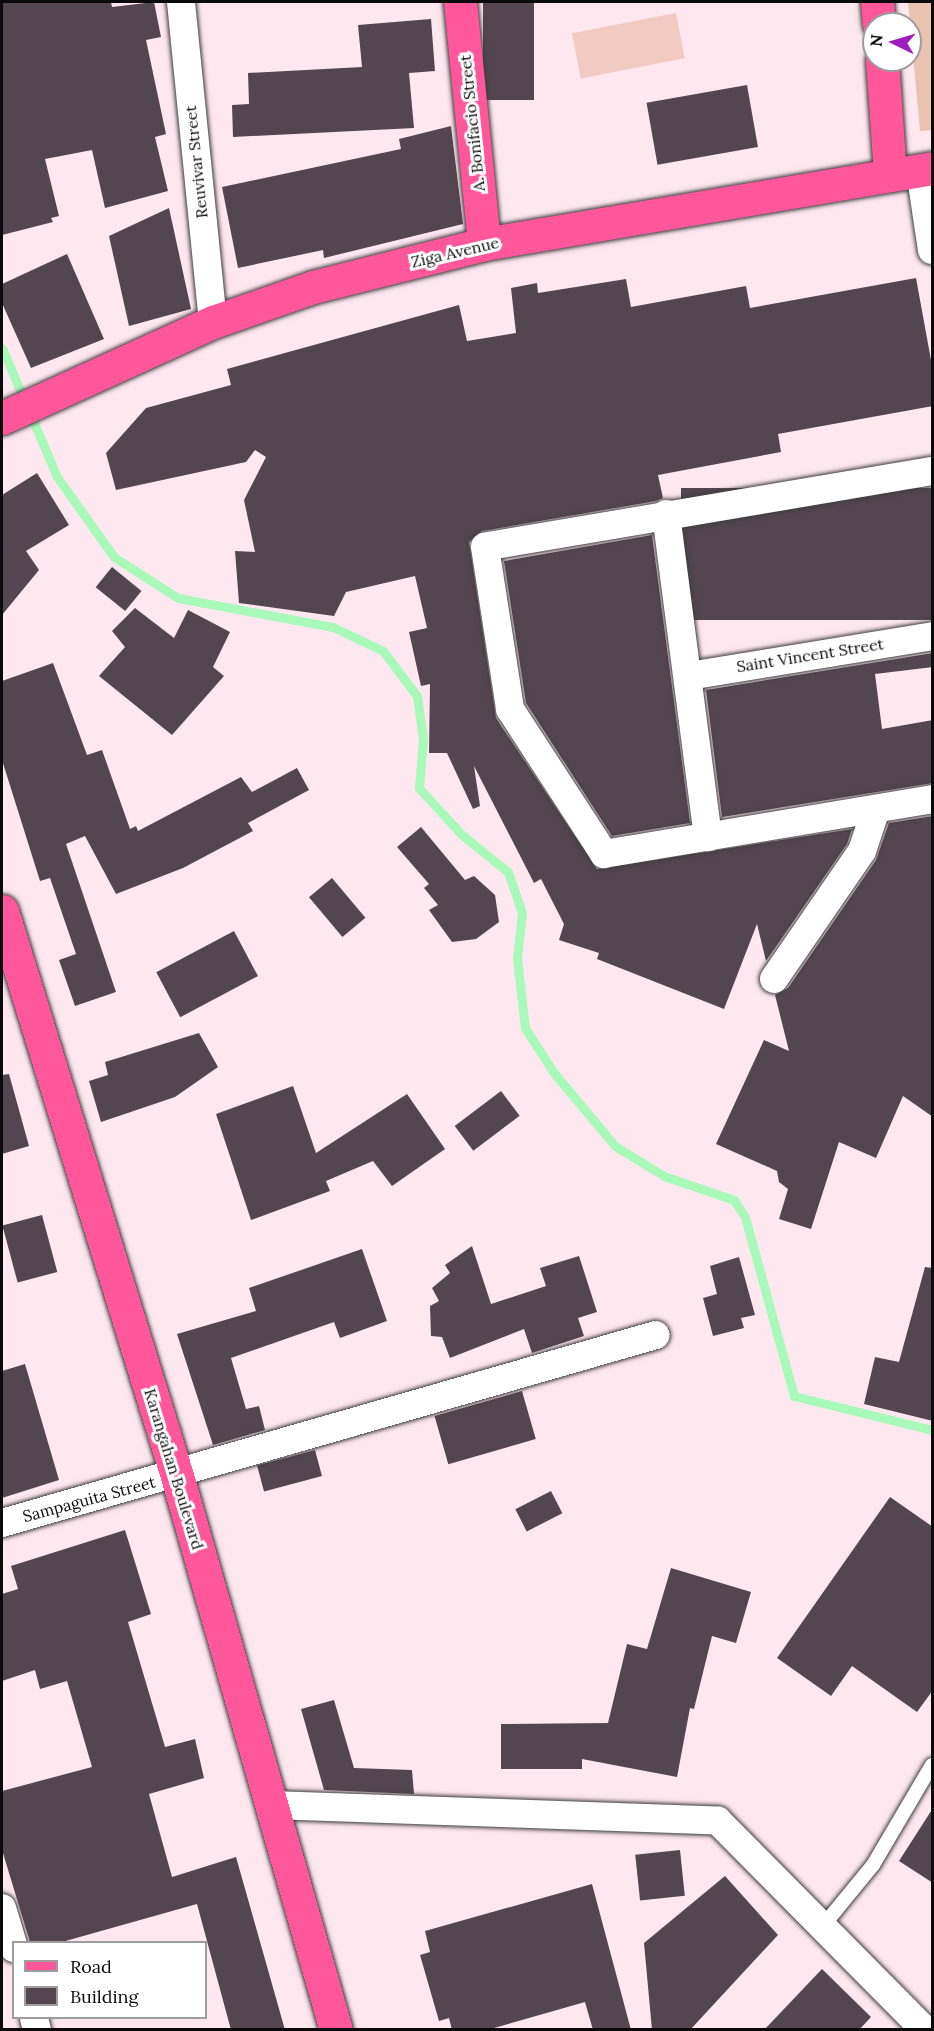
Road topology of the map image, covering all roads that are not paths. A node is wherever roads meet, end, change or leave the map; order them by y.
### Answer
1 (181, 2) edge
2 (460, 2) edge
3 (885, 72) edge
4 (914, 171) edge
5 (484, 244) junction
6 (933, 250) edge
7 (213, 322) junction
8 (6, 416) edge
9 (933, 471) edge
10 (666, 514) junction
11 (933, 636) edge
12 (689, 676) junction
13 (933, 799) edge
14 (876, 809) junction
15 (708, 837) junction
16 (2, 911) edge
17 (774, 979) dead end
18 (656, 1335) dead end
19 (177, 1476) junction
20 (2, 1523) edge
21 (933, 1765) edge
22 (271, 1805) junction
23 (2, 1908) edge
24 (824, 1926) junction
25 (12, 1941) edge
26 (336, 2030) edge
27 (926, 2030) edge

1 - 7 street, Reuvivar Street
2 - 5 main road, A. Bonifacio Street
3 - 4 main road
4 - 5 main road, Ziga Avenue
4 - 6 street
5 - 7 main road, Ziga Avenue
7 - 8 main road, Ziga Avenue
9 - 10 street
10 - 12 street
10 - 15 street
11 - 12 street, Saint Vincent Street
12 - 15 street
13 - 14 street
14 - 15 street
14 - 17 street
16 - 19 main road, Karangahan Boulevard
18 - 19 street, Sampaguita Street
19 - 20 street, Sampaguita Street
19 - 22 main road, Karangahan Boulevard
21 - 24 lane
22 - 24 street
22 - 26 main road, Karangahan Boulevard
23 - 25 street
24 - 27 street

